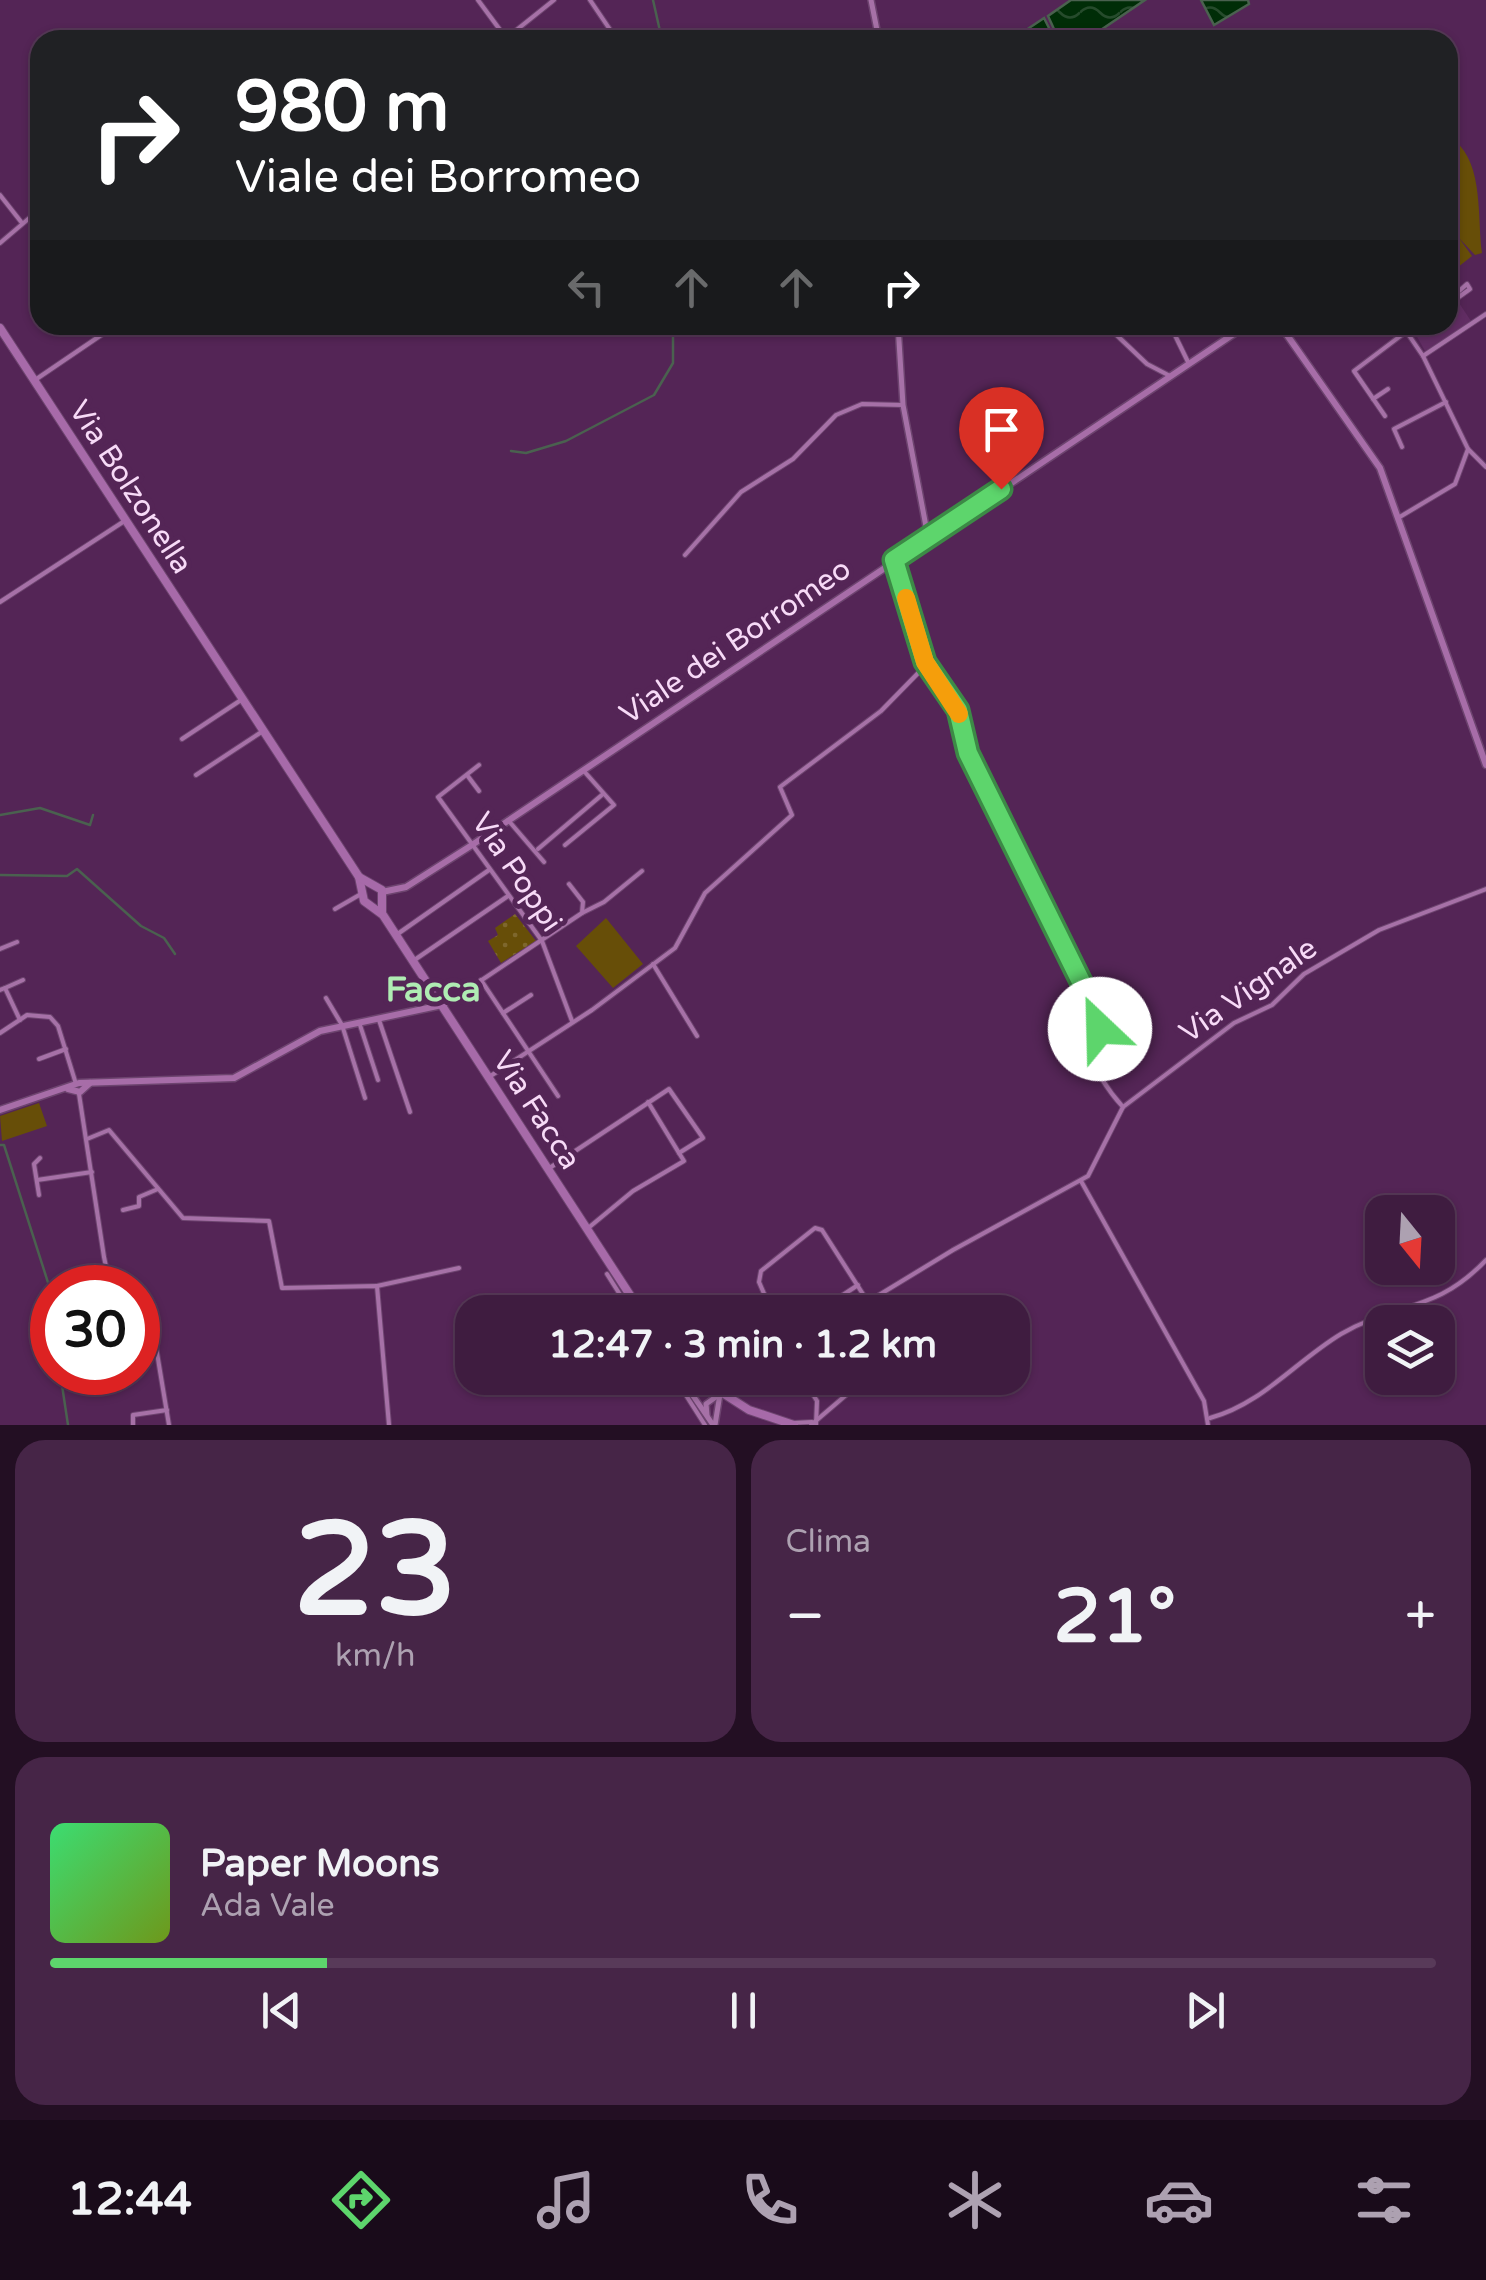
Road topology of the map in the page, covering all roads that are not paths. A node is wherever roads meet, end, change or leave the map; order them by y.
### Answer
1 (478, 0) edge
2 (554, 0) edge
3 (590, 0) edge
4 (871, 0) edge
5 (499, 30) edge
6 (516, 30) edge
7 (610, 30) edge
8 (877, 30) edge
9 (0, 196) edge
10 (30, 218) edge
11 (23, 224) junction
12 (0, 243) edge
13 (1486, 314) edge
14 (0, 328) edge
15 (1458, 333) edge
16 (101, 335) edge
17 (898, 335) edge
18 (1117, 335) edge
19 (1175, 335) edge
20 (1227, 335) edge
21 (1287, 335) edge
22 (1404, 335) edge
23 (1410, 335) edge
24 (1454, 335) edge
25 (1423, 356) junction
26 (1188, 364) junction
27 (1170, 376) junction
28 (35, 380) junction
29 (1388, 389) dead end
30 (1373, 399) junction
31 (1446, 402) junction
32 (902, 406) junction
33 (1385, 416) dead end
34 (1402, 447) dead end
35 (1468, 449) junction
36 (1486, 467) edge
37 (1398, 518) junction
38 (126, 520) junction
39 (928, 537) junction
40 (685, 555) dead end
41 (894, 560) junction
42 (0, 602) edge
43 (926, 664) junction
44 (242, 699) junction
45 (263, 731) junction
46 (182, 738) dead end
47 (479, 765) dead end
48 (1486, 765) edge
49 (583, 770) junction
50 (466, 774) junction
51 (196, 775) dead end
52 (479, 791) dead end
53 (603, 794) junction
54 (508, 820) junction
55 (472, 845) junction
56 (564, 845) dead end
57 (538, 848) dead end
58 (544, 862) dead end
59 (489, 870) junction
60 (642, 871) dead end
61 (568, 884) dead end
62 (365, 889) junction
63 (1486, 890) edge
64 (508, 896) junction
65 (378, 899) junction
66 (335, 909) dead end
67 (582, 913) junction
68 (396, 935) junction
69 (542, 941) junction
70 (18, 942) dead end
71 (0, 950) edge
72 (413, 960) junction
73 (653, 964) junction
74 (24, 980) dead end
75 (481, 980) junction
76 (2, 989) edge
77 (531, 995) dead end
78 (326, 998) dead end
79 (441, 1003) junction
80 (503, 1013) junction
81 (20, 1020) junction
82 (378, 1020) junction
83 (359, 1022) junction
84 (572, 1023) junction
85 (342, 1026) junction
86 (0, 1032) edge
87 (697, 1036) dead end
88 (66, 1049) junction
89 (529, 1051) junction
90 (39, 1059) dead end
91 (489, 1077) junction
92 (378, 1080) dead end
93 (79, 1087) junction
94 (558, 1096) dead end
95 (366, 1098) dead end
96 (648, 1102) junction
97 (1123, 1107) junction
98 (0, 1110) edge
99 (410, 1112) dead end
100 (87, 1139) junction
101 (679, 1153) junction
102 (40, 1158) dead end
103 (548, 1169) junction
104 (92, 1172) junction
105 (36, 1180) junction
106 (1081, 1181) junction
107 (158, 1189) junction
108 (39, 1195) dead end
109 (123, 1210) dead end
110 (587, 1229) junction
111 (1486, 1260) edge
112 (109, 1265) edge
113 (459, 1268) dead end
114 (607, 1274) dead end
115 (376, 1286) junction
116 (858, 1286) junction
117 (621, 1295) edge
118 (630, 1295) edge
119 (765, 1295) edge
120 (844, 1295) edge
121 (864, 1295) edge
122 (879, 1295) edge
123 (160, 1373) edge
124 (689, 1395) edge
125 (719, 1395) edge
126 (720, 1395) edge
127 (722, 1395) edge
128 (812, 1395) edge
129 (846, 1395) edge
130 (737, 1404) junction
131 (167, 1410) junction
132 (716, 1413) junction
133 (774, 1420) junction
134 (706, 1422) edge
135 (815, 1422) edge
136 (1209, 1422) edge
137 (132, 1425) edge
138 (169, 1425) edge
139 (389, 1425) edge
140 (714, 1425) edge
141 (794, 1425) edge

1 - 5 street
2 - 6 street
3 - 7 street
4 - 8 street
9 - 11 street
10 - 11 street
11 - 12 street
13 - 15 street
14 - 28 main road
16 - 28 street, Via Bolzonella
17 - 32 street
18 - 27 street
19 - 26 street
20 - 26 main road, Viale dei Borromeo
21 - 37 main road
22 - 30 street
23 - 25 street
24 - 25 street
25 - 31 street
26 - 27 main road, Viale dei Borromeo
27 - 39 main road, Viale dei Borromeo
28 - 38 main road, Via Bolzonella
29 - 30 street
30 - 33 street
31 - 34 street
31 - 35 street
32 - 39 street
32 - 40 street
35 - 36 street
35 - 37 street
37 - 48 main road
38 - 42 street
38 - 44 main road, Via Bolzonella
39 - 41 main road, Viale dei Borromeo
41 - 43 street
41 - 49 main road, Viale dei Borromeo
43 - 73 street
43 - 97 street
44 - 45 main road, Via Bolzonella
44 - 46 street
45 - 51 street
45 - 62 main road, Via Bolzonella
47 - 50 street, Via Poppi
49 - 53 street
49 - 54 main road, Viale dei Borromeo
50 - 52 street
50 - 55 street, Via Poppi
53 - 56 street
53 - 57 street
54 - 55 main road, Viale dei Borromeo
54 - 58 street
55 - 59 street, Via Poppi
55 - 65 main road, Viale dei Borromeo
59 - 64 street, Via Poppi
59 - 68 street
60 - 67 street
61 - 67 street
62 - 65 main road, Via Bolzonella
62 - 65 main road, Via Bolzonella
62 - 66 street
63 - 97 street, Via Vignale
64 - 69 street, Via Poppi
64 - 72 street
65 - 68 main road, Via Facca
67 - 69 street
68 - 72 main road, Via Facca
69 - 75 street
69 - 84 street, Via Poppi
70 - 71 street
72 - 79 main road, Via Facca
73 - 84 street
73 - 87 street
74 - 76 street
75 - 79 street
75 - 80 street
76 - 81 street
77 - 80 street
78 - 85 street
79 - 82 main road
79 - 91 main road, Via Facca
80 - 89 street
81 - 86 street
81 - 88 street
82 - 83 main road
82 - 99 street
83 - 85 main road
83 - 92 street
84 - 89 street
85 - 93 main road
85 - 95 street
88 - 90 street
88 - 93 street
89 - 91 street
89 - 94 street
91 - 103 main road, Via Facca
93 - 98 main road
93 - 100 street
96 - 101 street
96 - 101 street
96 - 103 street
97 - 106 street, Via Vignale
100 - 104 street
100 - 107 street
101 - 110 street
102 - 105 street
103 - 110 main road, Via Facca
104 - 105 street
104 - 112 street
105 - 108 street
106 - 122 street
106 - 136 street
107 - 109 street
107 - 115 street
110 - 118 main road, Via Facca
111 - 136 street
113 - 115 street
114 - 117 street
115 - 139 street
116 - 119 street
116 - 120 street
116 - 121 street
123 - 131 street
124 - 134 street
125 - 134 street
126 - 132 street
127 - 130 main road
128 - 135 street
129 - 135 street
130 - 132 street
130 - 133 main road
131 - 137 street
131 - 138 street
132 - 140 street
133 - 135 street
133 - 141 main road
134 - 140 street

